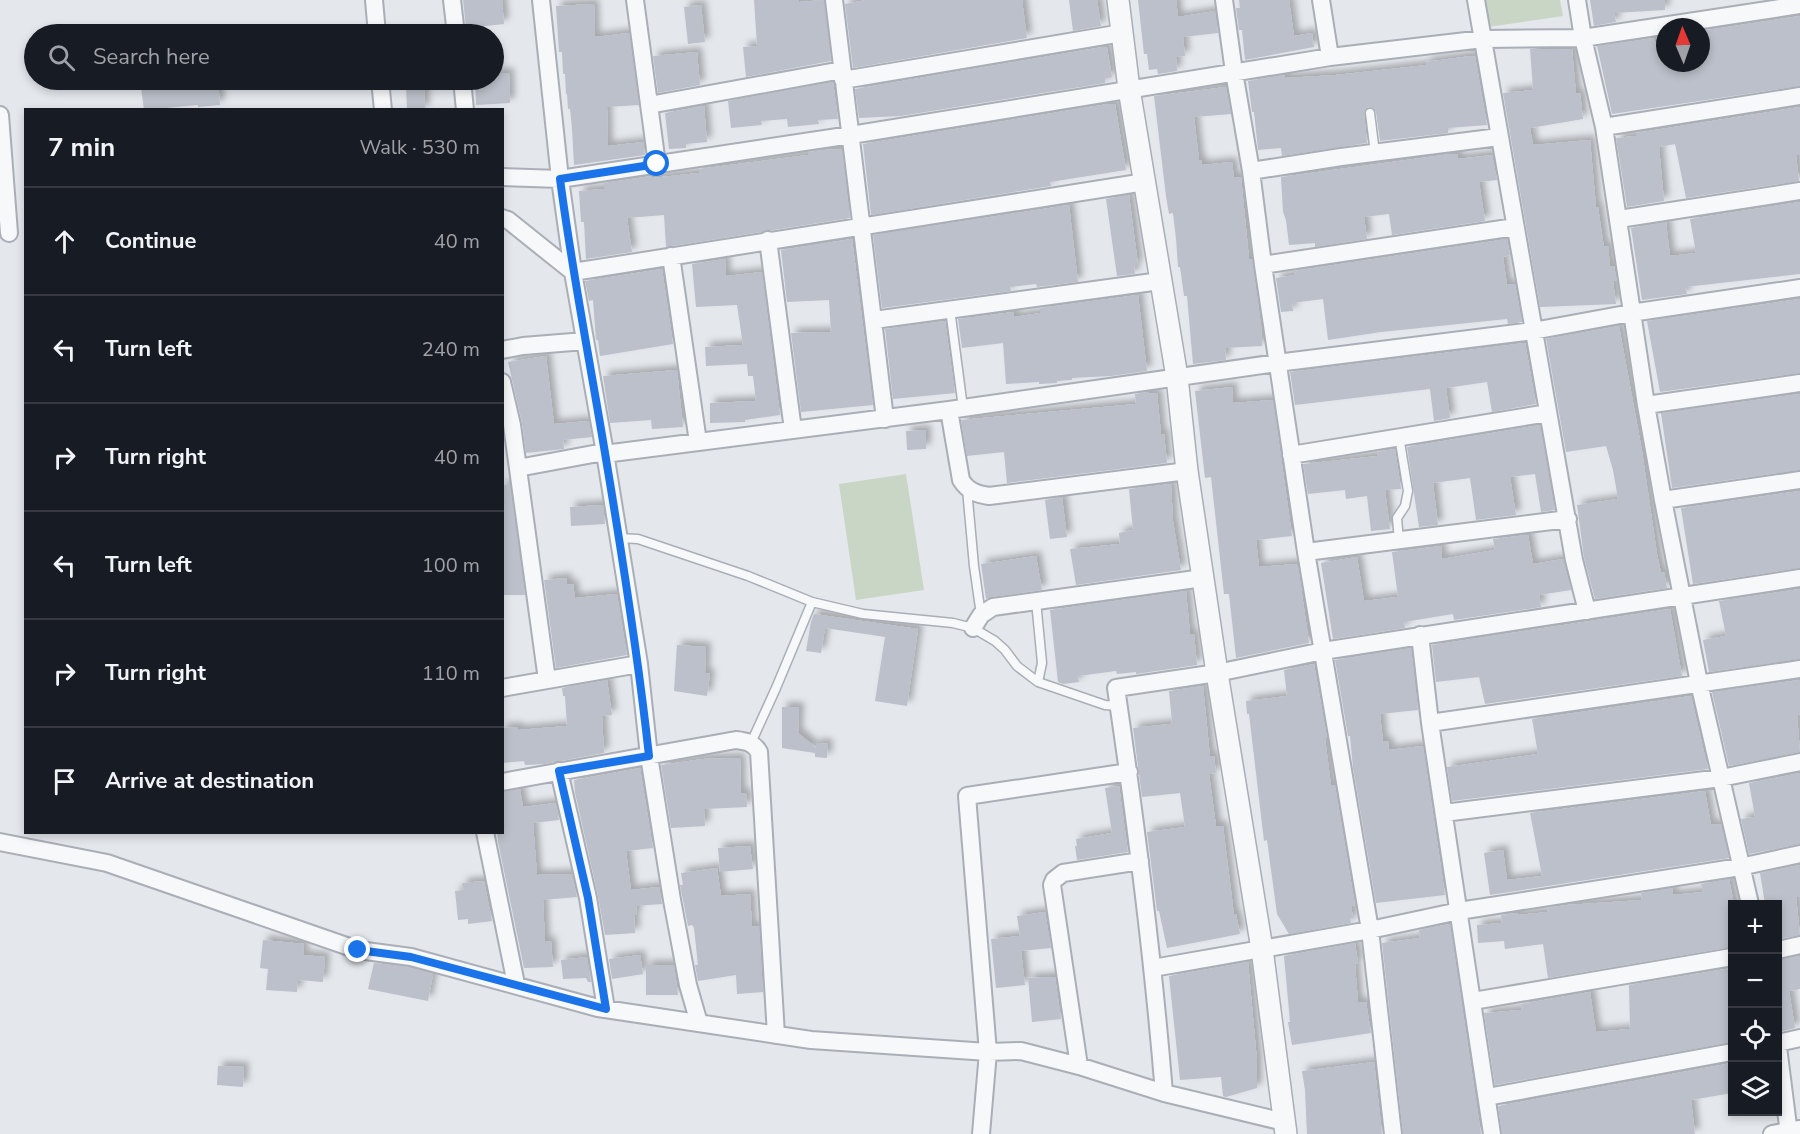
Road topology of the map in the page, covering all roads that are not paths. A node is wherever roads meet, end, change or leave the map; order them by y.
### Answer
1 (374, 0) edge
2 (452, 0) edge
3 (541, 0) edge
4 (635, 0) edge
5 (834, 0) edge
6 (1118, 0) edge
7 (1224, 0) edge
8 (1321, 0) edge
9 (1476, 0) edge
10 (1577, 0) edge
11 (1800, 5) edge
12 (376, 24) edge
13 (455, 24) edge
14 (1122, 33) junction
15 (1583, 38) junction
16 (1483, 39) junction
17 (1330, 57) junction
18 (1233, 72) junction
19 (843, 75) junction
20 (1129, 89) junction
21 (381, 90) edge
22 (463, 90) edge
23 (1800, 96) edge
24 (649, 105) junction
25 (383, 108) edge
26 (465, 108) edge
27 (1370, 113) dead end
28 (0, 115) edge
29 (1604, 127) junction
30 (851, 135) junction
31 (1499, 137) junction
32 (1375, 153) junction
33 (657, 164) junction
34 (1251, 171) junction
35 (504, 177) edge
36 (560, 179) junction
37 (1145, 182) junction
38 (1800, 191) edge
39 (504, 219) edge
40 (1619, 219) junction
41 (863, 227) junction
42 (1515, 227) junction
43 (9, 232) dead end
44 (768, 240) junction
45 (671, 256) junction
46 (1263, 265) junction
47 (573, 272) junction
48 (1160, 281) junction
49 (1800, 288) edge
50 (950, 309) junction
51 (1631, 313) junction
52 (874, 320) junction
53 (1533, 331) junction
54 (585, 340) junction
55 (504, 350) edge
56 (1277, 363) junction
57 (1177, 377) junction
58 (1800, 383) edge
59 (504, 391) edge
60 (1646, 405) junction
61 (956, 409) junction
62 (1548, 413) junction
63 (885, 419) junction
64 (793, 430) junction
65 (1399, 436) junction
66 (698, 441) junction
67 (605, 453) junction
68 (1291, 455) junction
69 (518, 468) junction
70 (1186, 471) junction
71 (1800, 480) edge
72 (967, 489) junction
73 (1663, 500) junction
74 (1569, 519) junction
75 (619, 538) junction
76 (1399, 541) junction
77 (1306, 552) junction
78 (1203, 578) junction
79 (1800, 578) edge
80 (1682, 596) junction
81 (1036, 601) junction
82 (812, 602) junction
83 (1587, 611) junction
84 (977, 622) junction
85 (1420, 635) junction
86 (1323, 651) junction
87 (639, 664) junction
88 (1800, 669) edge
89 (1217, 673) junction
90 (547, 680) junction
91 (1038, 682) junction
92 (1700, 683) junction
93 (504, 688) edge
94 (1119, 706) junction
95 (1430, 723) junction
96 (751, 743) junction
97 (649, 756) junction
98 (1800, 762) edge
99 (559, 771) junction
100 (1130, 772) junction
101 (1721, 778) junction
102 (504, 782) edge
103 (1444, 813) junction
104 (485, 834) edge
105 (0, 842) edge
106 (1800, 854) edge
107 (1140, 861) junction
108 (1740, 867) junction
109 (1748, 900) edge
110 (1459, 911) junction
111 (1370, 930) junction
112 (1800, 945) edge
113 (1262, 948) junction
114 (1782, 949) edge
115 (1728, 958) edge
116 (1154, 968) junction
117 (516, 984) junction
118 (1473, 1001) junction
119 (606, 1009) junction
120 (699, 1023) junction
121 (776, 1035) junction
122 (1800, 1038) edge
123 (1782, 1044) edge
124 (988, 1052) junction
125 (1728, 1053) edge
126 (1781, 1062) edge
127 (1079, 1066) junction
128 (1164, 1094) junction
129 (1487, 1097) junction
130 (1285, 1128) edge
131 (1793, 1131) edge
132 (981, 1134) edge
133 (1393, 1134) edge
134 (1492, 1134) edge
135 (1772, 1134) edge

1 - 12 street
2 - 13 street
3 - 36 street
4 - 24 street
5 - 19 street
6 - 14 street
7 - 18 street
8 - 17 street
9 - 16 street
10 - 15 street
11 - 15 street
14 - 19 street
14 - 20 street
15 - 16 street
15 - 29 street
16 - 17 street
16 - 31 street
17 - 18 street
18 - 20 street
18 - 34 street
19 - 24 street
19 - 30 street
20 - 30 street
20 - 37 street
21 - 25 street
22 - 26 street
23 - 29 street
24 - 33 street
27 - 32 lane
28 - 43 street
29 - 40 street
30 - 33 street
30 - 41 street
31 - 32 street
31 - 42 street
32 - 34 street
33 - 36 street
34 - 46 street
35 - 36 street
36 - 47 street
37 - 41 street
37 - 48 street
38 - 40 street
39 - 47 street
40 - 51 street
41 - 44 street
41 - 52 street
42 - 46 street
42 - 53 street
44 - 45 street
44 - 64 street
45 - 47 street
45 - 66 street
46 - 56 street
47 - 54 street
48 - 50 street
48 - 57 street
49 - 51 street
50 - 52 street
50 - 61 lane
51 - 53 street
51 - 60 street
52 - 63 street
53 - 56 street
53 - 62 street
54 - 55 street
54 - 67 street
56 - 57 street
56 - 68 street
57 - 61 street
57 - 70 street
58 - 60 street
59 - 69 street
60 - 73 street
61 - 63 street
61 - 72 street
62 - 65 street
62 - 74 street
63 - 64 street
64 - 66 street
65 - 68 street
65 - 76 lane
66 - 67 street
67 - 69 street
67 - 75 street
68 - 77 street
69 - 90 street
70 - 72 street
70 - 78 street
71 - 73 street
72 - 84 lane
73 - 80 street
74 - 76 street
74 - 83 street
75 - 82 lane
75 - 87 street
76 - 77 street
77 - 86 street
78 - 81 street
78 - 89 street
79 - 80 street
80 - 83 street
80 - 92 street
81 - 84 street
81 - 91 lane
82 - 84 lane
82 - 96 lane
83 - 85 street
84 - 91 lane
85 - 86 street
85 - 95 street
86 - 89 street
86 - 111 street
87 - 90 street
87 - 97 street
88 - 92 street
89 - 94 street
89 - 113 street
90 - 93 street
91 - 94 lane
92 - 95 street
92 - 101 street
94 - 100 street
95 - 103 street
96 - 97 street
96 - 121 street
97 - 99 street
97 - 120 street
98 - 101 street
99 - 102 street
99 - 119 street
100 - 107 street
100 - 124 street
101 - 103 street
101 - 108 street
103 - 110 street
104 - 117 street
105 - 117 street
106 - 108 street
107 - 116 street
107 - 127 street
108 - 109 street
108 - 110 street
110 - 111 street
110 - 118 street
111 - 113 street
111 - 133 street
112 - 114 street
113 - 116 street
113 - 130 street
115 - 118 street
116 - 128 street
117 - 119 street
118 - 129 street
119 - 120 street
120 - 121 street
121 - 124 street
122 - 123 street
124 - 127 street
124 - 132 street
125 - 129 street
126 - 131 street
127 - 128 street
128 - 130 street
129 - 134 street
131 - 135 street

